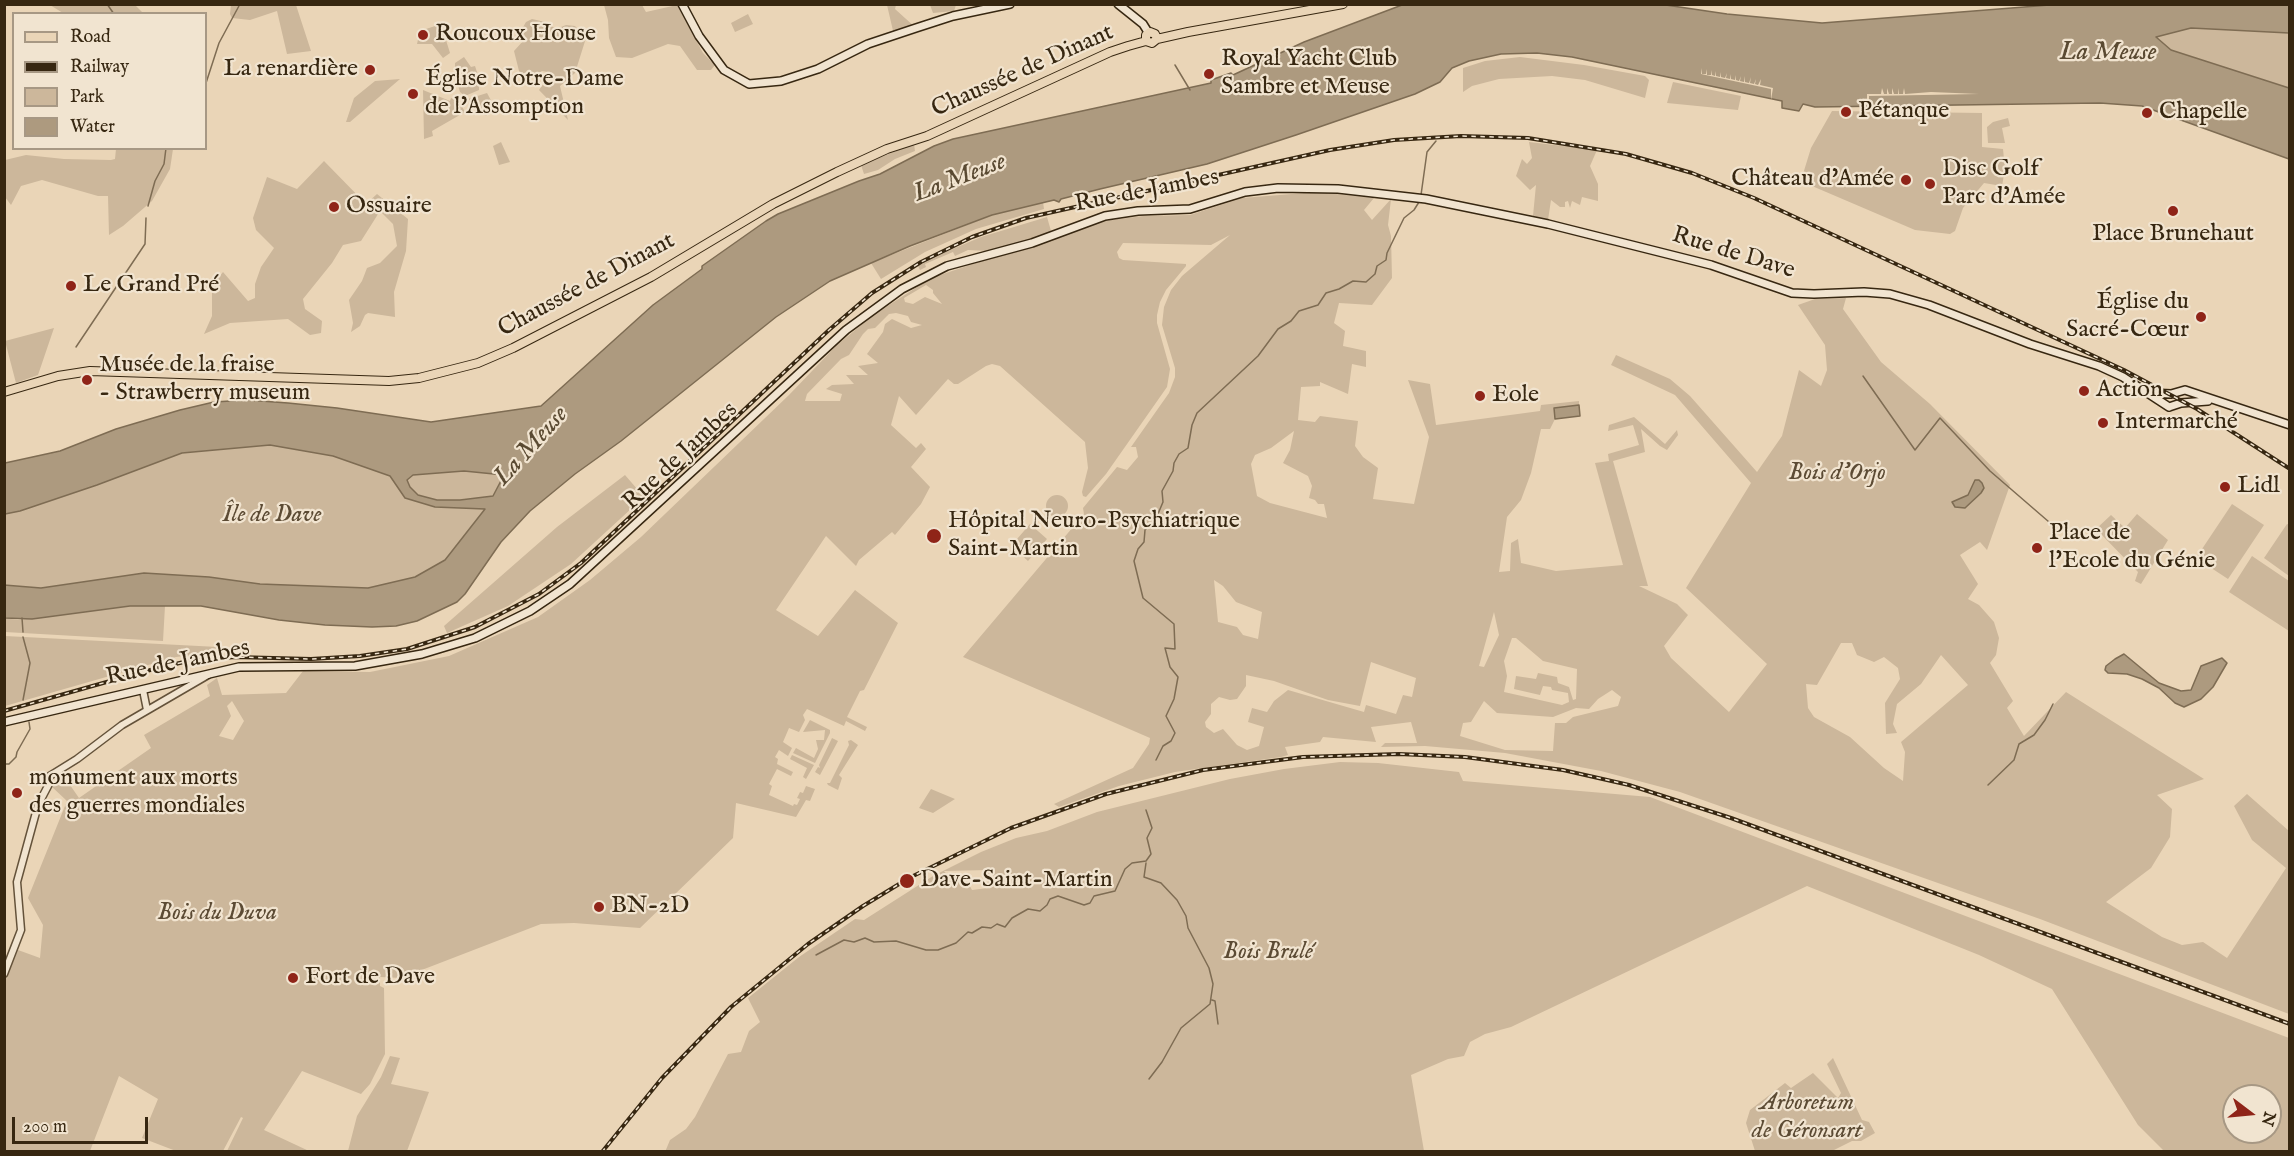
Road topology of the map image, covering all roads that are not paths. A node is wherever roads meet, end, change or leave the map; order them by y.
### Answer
1 (682, 4) edge
2 (1011, 4) edge
3 (1118, 4) edge
4 (1343, 4) edge
5 (1147, 37) junction
6 (1366, 191) joint
7 (2185, 390) junction
8 (4, 392) edge
9 (2147, 393) junction
10 (2170, 394) junction
11 (2213, 401) junction
12 (2181, 403) junction
13 (2169, 407) junction
14 (2289, 425) edge
15 (211, 673) junction
16 (143, 690) junction
17 (147, 711) junction
18 (4, 722) edge
19 (4, 974) edge

1 - 2 main road
3 - 5 main road
4 - 5 main road, Chaussée de Dinant
5 - 8 main road, Chaussée de Dinant
6 - 9 main road, Rue de Dave
6 - 15 main road, Rue de Jambes
7 - 10 main road, Rue de Dave
7 - 11 main road
7 - 12 main road
9 - 10 main road, Rue de Dave
9 - 13 main road, Rue de Dave
10 - 13 main road
11 - 12 main road
11 - 14 main road
12 - 13 main road
15 - 16 main road, Rue de Jambes
15 - 17 street
16 - 17 street
16 - 18 main road, Rue de Jambes
17 - 19 street

